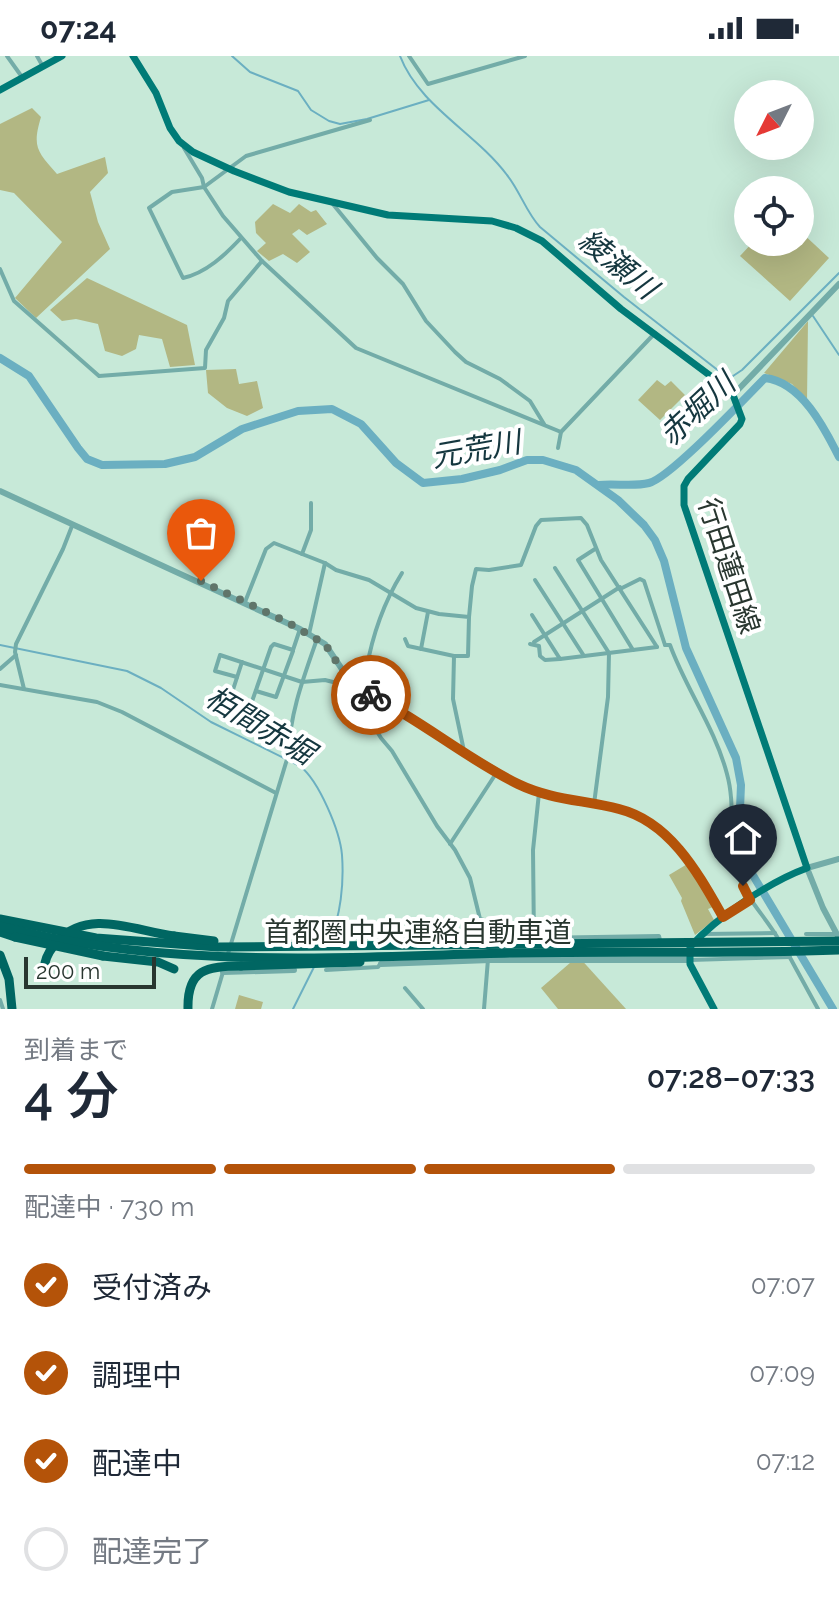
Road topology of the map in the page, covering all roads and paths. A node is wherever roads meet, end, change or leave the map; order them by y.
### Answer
1 (7, 56) edge
2 (37, 56) edge
3 (61, 56) edge
4 (133, 56) edge
5 (409, 56) edge
6 (525, 56) edge
7 (44, 67) junction
8 (23, 78) junction
9 (0, 90) edge
10 (370, 120) dead end
11 (183, 146) junction
12 (228, 168) junction
13 (204, 187) junction
14 (331, 201) junction
15 (241, 238) junction
16 (262, 261) junction
17 (0, 269) edge
18 (839, 284) edge
19 (655, 333) junction
20 (733, 397) junction
21 (544, 425) junction
22 (561, 432) junction
23 (558, 448) dead end
24 (0, 491) edge
25 (311, 503) dead end
26 (73, 525) junction
27 (595, 549) junction
28 (302, 554) junction
29 (325, 563) junction
30 (555, 568) dead end
31 (402, 573) dead end
32 (535, 580) dead end
33 (620, 588) junction
34 (389, 594) junction
35 (602, 599) junction
36 (245, 602) junction
37 (582, 611) junction
38 (428, 612) junction
39 (532, 615) dead end
40 (469, 617) junction
41 (563, 623) junction
42 (300, 629) junction
43 (309, 634) junction
44 (545, 635) junction
45 (317, 639) junction
46 (405, 639) dead end
47 (665, 645) junction
48 (657, 647) junction
49 (421, 649) junction
50 (293, 650) junction
51 (633, 650) junction
52 (609, 653) junction
53 (15, 654) junction
54 (454, 656) junction
55 (584, 656) junction
56 (560, 659) junction
57 (242, 662) junction
58 (0, 669) edge
59 (263, 670) junction
60 (284, 675) junction
61 (237, 677) junction
62 (302, 682) junction
63 (0, 685) edge
64 (350, 685) junction
65 (24, 689) junction
66 (256, 691) junction
67 (364, 691) junction
68 (249, 710) junction
69 (227, 720) dead end
70 (248, 726) junction
71 (288, 741) junction
72 (464, 751) junction
73 (497, 772) junction
74 (276, 793) junction
75 (539, 793) junction
76 (594, 804) junction
77 (450, 844) junction
78 (839, 859) edge
79 (807, 868) junction
80 (751, 899) junction
81 (723, 917) junction
82 (0, 919) edge
83 (0, 929) edge
84 (776, 933) junction
85 (702, 934) junction
86 (806, 934) dead end
87 (838, 936) edge
88 (492, 938) junction
89 (534, 938) junction
90 (315, 947) junction
91 (839, 952) edge
92 (0, 955) edge
93 (423, 955) junction
94 (818, 955) dead end
95 (790, 957) junction
96 (490, 960) junction
97 (535, 960) junction
98 (661, 960) junction
99 (690, 960) junction
100 (45, 963) dead end
101 (225, 963) dead end
102 (381, 964) junction
103 (174, 969) dead end
104 (294, 970) dead end
105 (326, 970) dead end
106 (223, 971) joint
107 (405, 988) dead end
108 (1, 1000) edge
109 (3, 1009) edge
110 (12, 1009) edge
111 (188, 1009) edge
112 (212, 1009) edge
113 (423, 1009) edge
114 (484, 1009) edge
115 (714, 1009) edge
116 (818, 1009) edge

1 - 8 street
2 - 7 street
3 - 7 main road
4 - 11 main road
5 - 6 street
7 - 8 main road
8 - 9 main road
10 - 12 street
11 - 12 main road, 行田蓮田線
11 - 13 street
12 - 13 street
12 - 14 main road, 行田蓮田線
13 - 15 street
13 - 15 street
14 - 19 main road, 行田蓮田線
14 - 21 street
15 - 16 street
16 - 17 street
16 - 21 street
18 - 20 street
19 - 20 main road, 行田蓮田線
19 - 22 street
20 - 79 main road, 行田蓮田線
21 - 22 street
22 - 23 street
24 - 26 street
25 - 28 street
26 - 36 street
26 - 53 street
27 - 33 street
27 - 35 street
27 - 40 street
28 - 29 street
28 - 36 street
29 - 34 street
29 - 43 street
30 - 37 street
31 - 34 street
32 - 41 street
33 - 35 street
33 - 47 street
33 - 48 street
34 - 38 street
34 - 67 street
35 - 37 street
35 - 51 street
36 - 42 street
37 - 41 street
37 - 52 street
38 - 40 street
38 - 49 street
39 - 44 street
40 - 54 street
41 - 44 street
41 - 55 street
42 - 43 street
42 - 50 street
43 - 45 street
44 - 56 street
44 - 56 street
45 - 62 street
45 - 64 street
46 - 49 street
47 - 48 street
47 - 80 street
48 - 51 street
49 - 54 street
50 - 59 street
50 - 60 street
51 - 52 street
52 - 55 street
52 - 76 street
53 - 58 street
53 - 65 street
54 - 72 street
55 - 56 street
57 - 59 street
57 - 61 street
57 - 61 street
59 - 60 street
59 - 66 street
60 - 62 street
60 - 66 street
61 - 68 street
62 - 64 street
62 - 71 street
63 - 65 street
64 - 67 street
64 - 77 street
65 - 74 street
66 - 68 street
67 - 72 street
68 - 70 street
69 - 70 street
70 - 71 street
71 - 74 street
72 - 73 street
73 - 75 street
73 - 77 street
74 - 101 street
75 - 76 street
75 - 89 street
76 - 81 street
77 - 88 street
78 - 79 street
79 - 80 main road
79 - 87 street
80 - 81 main road
80 - 84 street
81 - 85 main road
82 - 90 highway, 首都圏中央連絡自動車道, bridge
83 - 93 highway, 首都圏中央連絡自動車道, bridge
83 - 103 highway, bridge
84 - 85 street
84 - 95 street
85 - 99 main road
86 - 87 street
87 - 90 highway, 首都圏中央連絡自動車道, bridge
88 - 96 street
88 - 102 street
89 - 97 street
89 - 98 street
90 - 100 highway, bridge
91 - 93 highway, 首都圏中央連絡自動車道, bridge
91 - 94 street
92 - 110 highway
93 - 111 highway, bridge
95 - 99 street
95 - 116 street
96 - 97 street
96 - 102 street
96 - 114 street
97 - 98 street
98 - 99 street
99 - 115 main road
102 - 105 street
104 - 106 street
106 - 112 street
107 - 113 street
108 - 109 street

